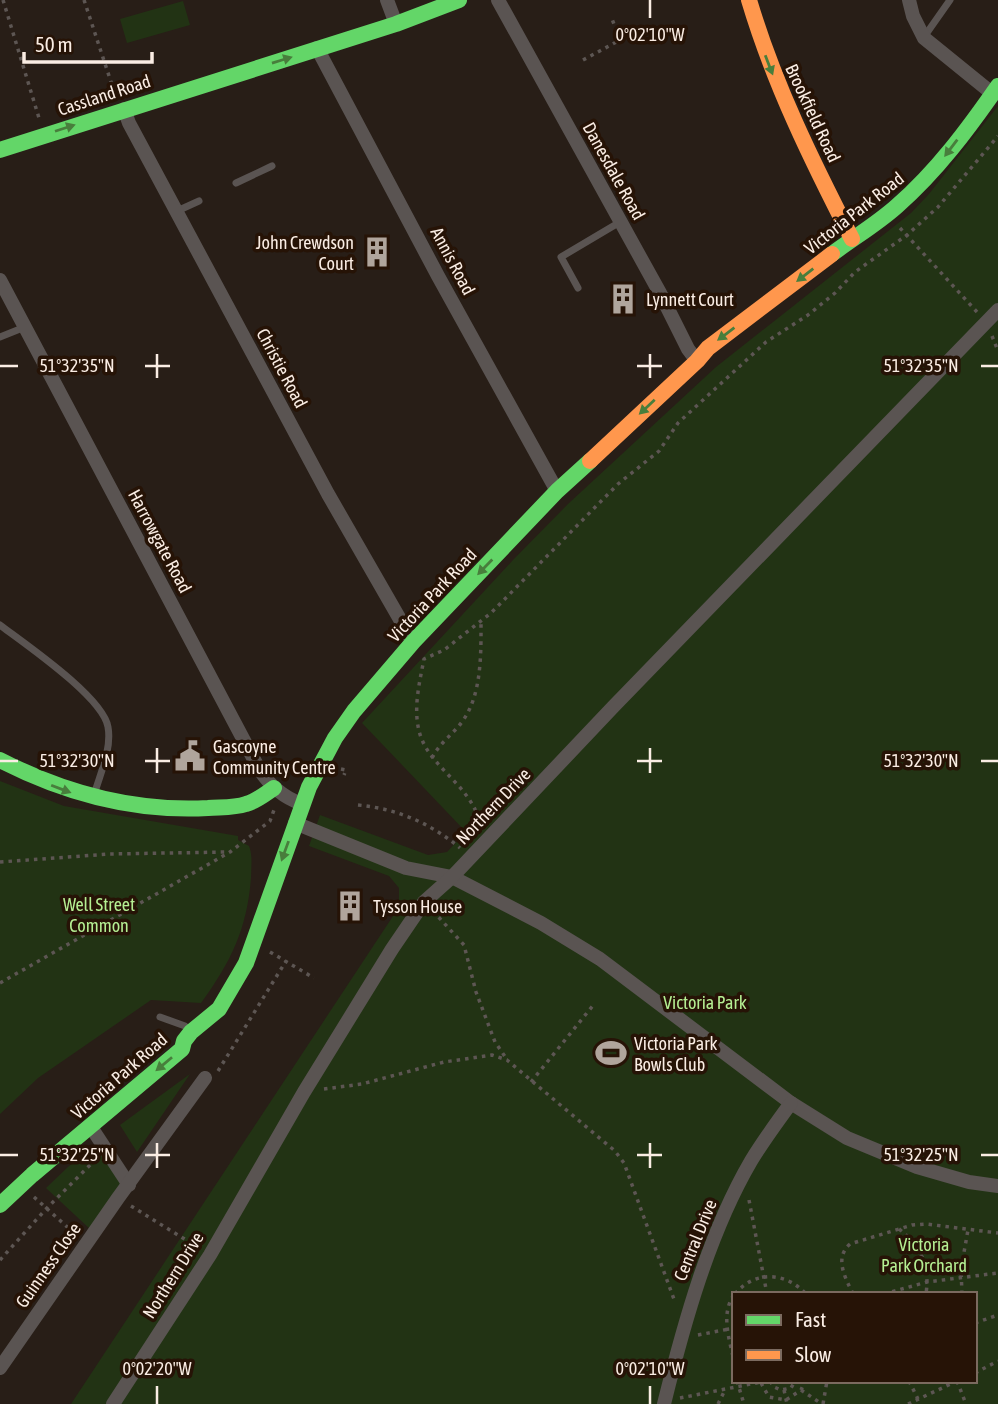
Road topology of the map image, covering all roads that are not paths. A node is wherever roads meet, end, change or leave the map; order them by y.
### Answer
1 (387, 0) edge
2 (459, 0) edge
3 (498, 0) edge
4 (749, 0) edge
5 (909, 0) edge
6 (950, 0) edge
7 (396, 24) junction
8 (924, 38) junction
9 (317, 48) junction
10 (995, 90) edge
11 (119, 103) junction
12 (0, 150) edge
13 (272, 166) dead end
14 (236, 183) dead end
15 (200, 201) dead end
16 (177, 212) junction
17 (620, 222) junction
18 (852, 239) junction
19 (0, 280) edge
20 (578, 288) dead end
21 (998, 310) edge
22 (24, 327) junction
23 (0, 337) edge
24 (697, 361) junction
25 (557, 491) junction
26 (0, 625) edge
27 (413, 642) junction
28 (0, 760) edge
29 (274, 788) junction
30 (93, 799) junction
31 (302, 804) junction
32 (295, 823) junction
33 (452, 877) junction
34 (160, 1017) dead end
35 (191, 1032) junction
36 (205, 1078) road end
37 (791, 1103) junction
38 (91, 1127) junction
39 (129, 1185) junction
40 (998, 1186) edge
41 (0, 1205) edge
42 (0, 1368) edge
43 (113, 1404) edge
44 (665, 1404) edge

1 - 7 street
2 - 7 main road, Cassland Road
3 - 17 street, Danesdale Road
4 -> 18 main road, Brookfield Road
5 - 8 street
6 - 8 lane
7 - 9 main road, Cassland Road
8 - 10 street
11 -> 9 main road, Cassland Road
9 - 25 street, Annis Road
10 -> 18 main road, Victoria Park Road
12 -> 11 main road, Cassland Road
11 - 16 street, Christie Road
13 - 14 lane
15 - 16 lane
16 - 27 street, Christie Road
17 - 20 lane
17 - 24 street, Danesdale Road
18 -> 24 main road, Victoria Park Road
19 - 22 street, Harrowgate Road
21 - 33 street, Northern Drive
22 - 23 lane
22 - 29 street, Harrowgate Road
24 -> 25 main road, Victoria Park Road
25 -> 27 main road, Victoria Park Road
26 - 30 lane
27 - 31 main road, Victoria Park Road
28 -> 30 main road
29 - 30 main road
29 - 31 street, Harrowgate Road
31 - 32 main road, Victoria Park Road
32 - 33 street
32 -> 35 main road, Victoria Park Road
33 - 37 street
33 - 43 street, Northern Drive
34 - 35 lane
35 -> 38 main road, Victoria Park Road
36 - 39 street, Guinness Close
37 - 40 street
37 - 44 street, Central Drive
38 - 39 street
38 - 41 main road, Victoria Park Road
39 - 42 street, Guinness Close

